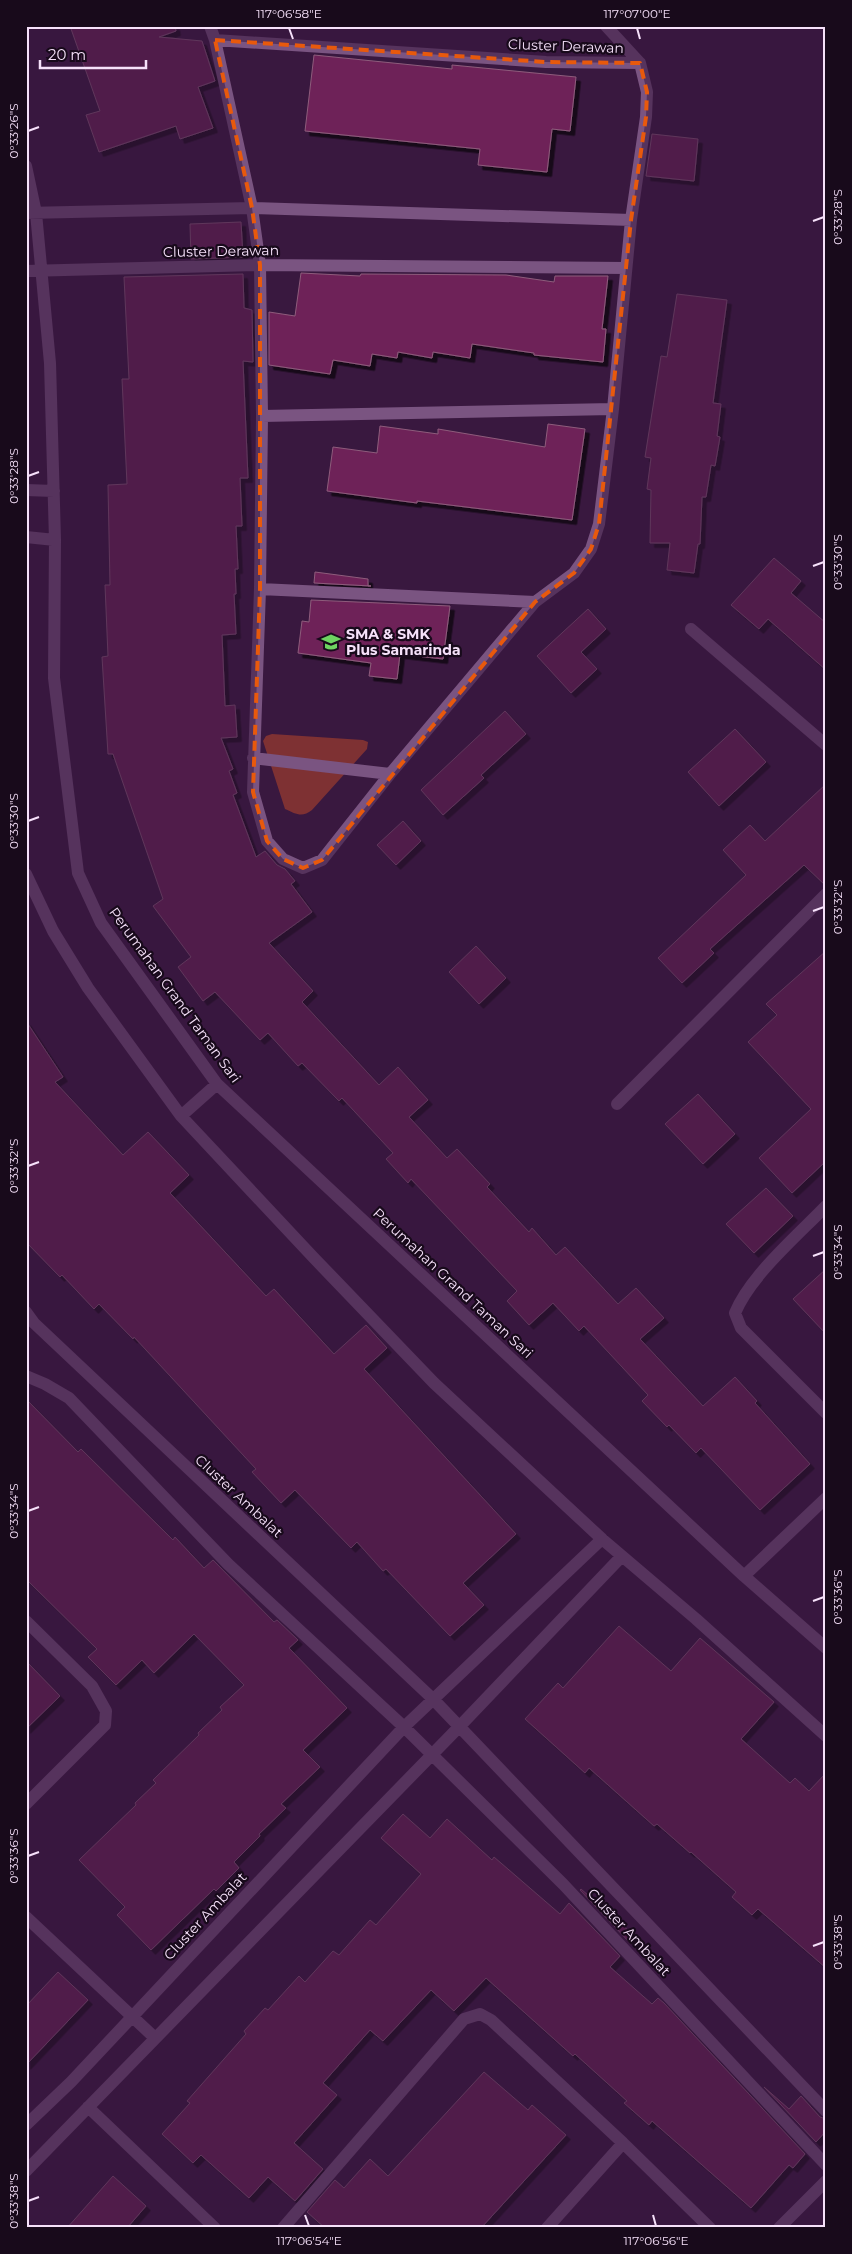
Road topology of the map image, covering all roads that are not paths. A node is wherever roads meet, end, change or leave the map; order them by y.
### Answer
1 (210, 26) edge
2 (606, 26) edge
3 (215, 40) junction
4 (640, 62) junction
5 (26, 166) edge
6 (252, 208) junction
7 (31, 213) edge
8 (631, 220) junction
9 (260, 265) junction
10 (626, 268) junction
11 (42, 270) junction
12 (26, 271) edge
13 (613, 409) junction
14 (262, 416) junction
15 (26, 490) edge
16 (54, 491) junction
17 (26, 537) edge
18 (55, 540) junction
19 (260, 589) junction
20 (535, 602) junction
21 (691, 628) dead end
22 (826, 745) edge
23 (253, 758) junction
24 (390, 774) junction
25 (26, 874) edge
26 (826, 894) edge
27 (218, 1084) junction
28 (617, 1104) dead end
29 (182, 1116) junction
30 (826, 1206) edge
31 (26, 1312) edge
32 (26, 1376) edge
33 (826, 1413) edge
34 (826, 1498) edge
35 (602, 1539) junction
36 (622, 1556) junction
37 (744, 1576) junction
38 (26, 1621) edge
39 (826, 1648) edge
40 (433, 1699) junction
41 (404, 1727) junction
42 (460, 1727) junction
43 (826, 1736) edge
44 (432, 1755) junction
45 (26, 1804) edge
46 (26, 1917) edge
47 (132, 2015) junction
48 (155, 2038) junction
49 (88, 2107) junction
50 (826, 2111) edge
51 (26, 2125) edge
52 (623, 2143) junction
53 (826, 2165) edge
54 (26, 2170) edge
55 (826, 2182) edge
56 (215, 2228) edge
57 (283, 2228) edge
58 (547, 2228) edge
59 (710, 2228) edge
60 (779, 2228) edge

1 - 3 street
2 - 4 street
3 - 4 street, Cluster Derawan
3 - 6 street
4 - 8 street, Cluster Derawan
5 - 7 street, Perumahan Grand Taman Sari
6 - 7 street
6 - 8 street
6 - 9 street, Cluster Derawan
7 - 11 street, Perumahan Grand Taman Sari
8 - 10 street, Cluster Derawan
9 - 10 street, Cluster Derawan
9 - 11 street, Cluster Derawan
9 - 14 street, Cluster Derawan
10 - 13 street, Cluster Derawan
11 - 12 street, Cluster Derawan
11 - 16 street, Perumahan Grand Taman Sari
13 - 14 street
13 - 20 street, Cluster Derawan
14 - 19 street, Cluster Derawan
15 - 16 street
16 - 18 street, Perumahan Grand Taman Sari
17 - 18 street
18 - 27 street, Perumahan Grand Taman Sari
19 - 20 street
19 - 23 street, Cluster Derawan
20 - 24 street, Cluster Derawan
21 - 22 street
23 - 24 street
23 - 24 street, Cluster Derawan
25 - 29 street
26 - 28 street
27 - 29 street
27 - 37 street, Perumahan Grand Taman Sari
29 - 35 street
30 - 33 street
31 - 40 street, Cluster Ambalat
32 - 41 street, Cluster Ambalat
34 - 37 street
35 - 36 street
35 - 40 street, Cluster Ambalat
36 - 42 street
36 - 43 street
37 - 39 street, Perumahan Grand Taman Sari
38 - 45 street
40 - 41 street, Cluster Ambalat
40 - 42 street, Cluster Ambalat
41 - 44 street, Cluster Ambalat
41 - 47 street, Cluster Ambalat
42 - 44 street
42 - 50 street, Cluster Ambalat
44 - 48 street
44 - 53 street, Cluster Ambalat
46 - 47 street
47 - 48 street
47 - 51 street, Cluster Ambalat
48 - 49 street
49 - 54 street
49 - 56 street
52 - 57 street
52 - 58 street
52 - 59 street
55 - 60 street

